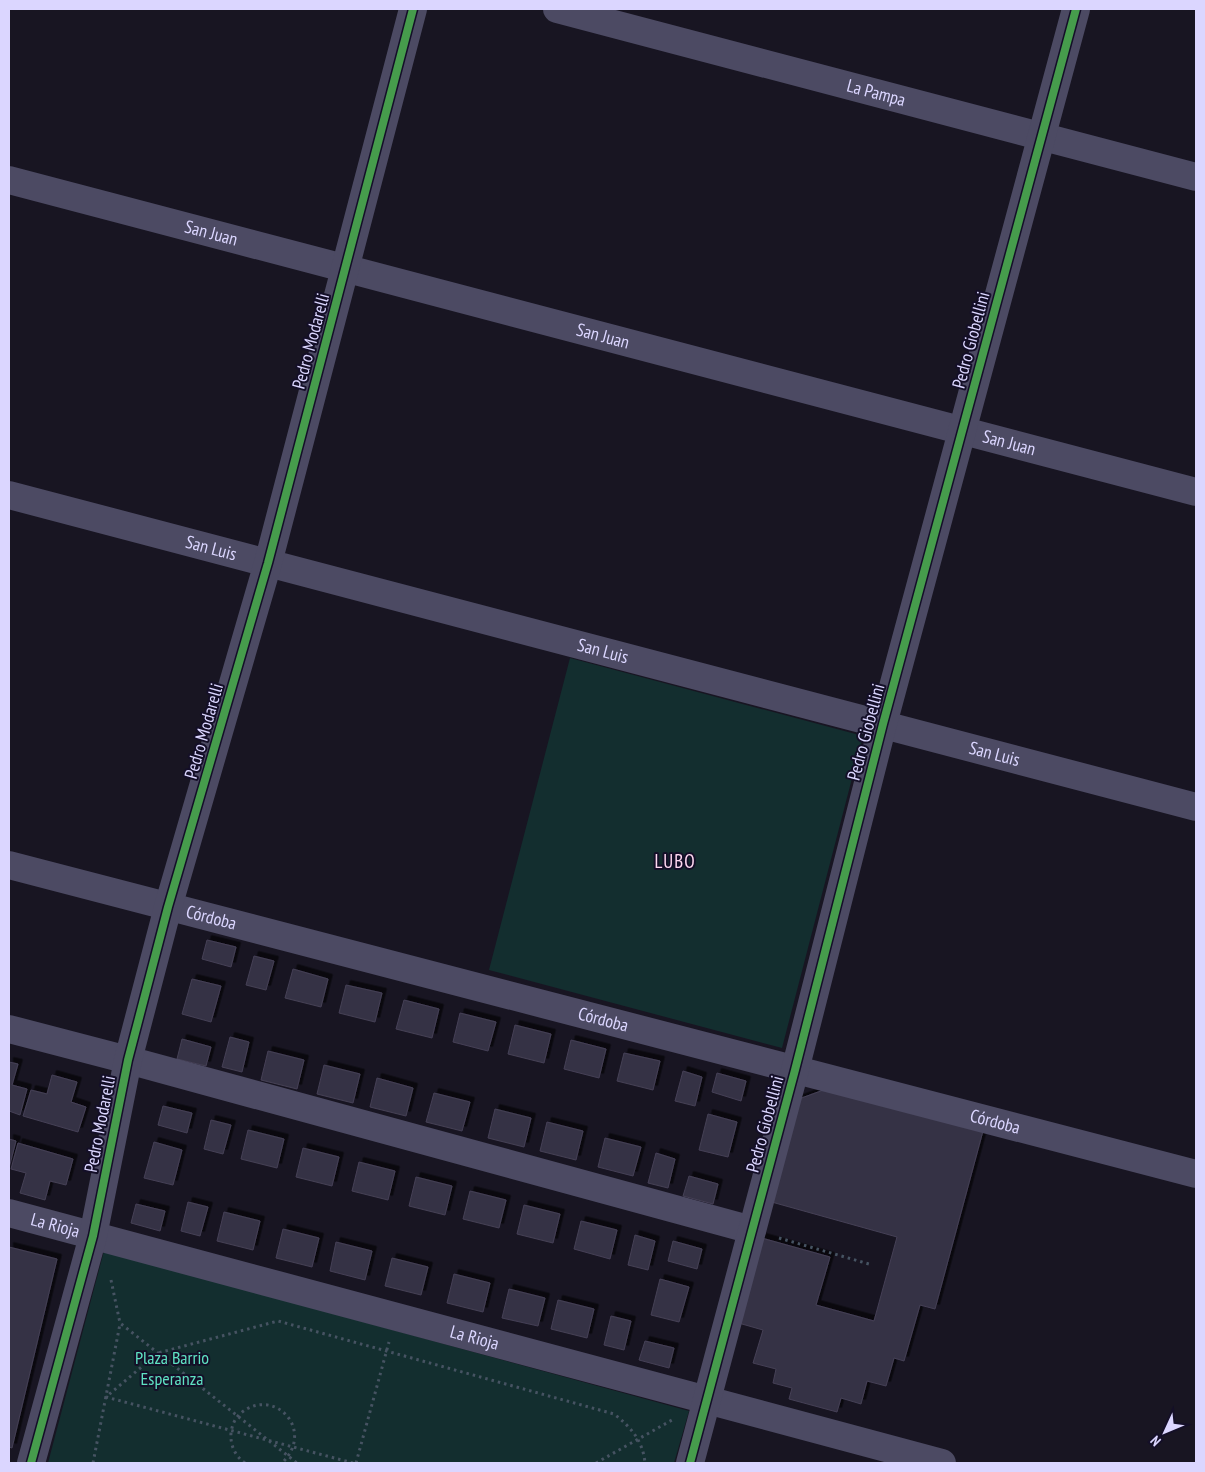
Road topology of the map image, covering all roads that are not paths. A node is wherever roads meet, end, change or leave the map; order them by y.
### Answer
1 (413, 9) edge
2 (557, 9) edge
3 (1076, 9) edge
4 (1041, 137) junction
5 (1196, 178) edge
6 (9, 180) edge
7 (345, 268) junction
8 (962, 430) junction
9 (1196, 492) edge
10 (9, 495) edge
11 (268, 563) junction
12 (883, 724) junction
13 (1196, 807) edge
14 (9, 865) edge
15 (168, 907) junction
16 (9, 1029) edge
17 (128, 1060) junction
18 (795, 1070) junction
19 (1196, 1174) edge
20 (9, 1213) edge
21 (752, 1230) junction
22 (93, 1236) junction
23 (706, 1400) junction
24 (31, 1463) edge
25 (690, 1463) edge
26 (942, 1463) edge

1 - 7 street, Pedro Modarelli
2 - 4 street, La Pampa
3 - 4 street, Pedro Giobellini
4 - 5 street, La Pampa
4 - 8 street, Pedro Giobellini
6 - 7 street, San Juan
7 - 8 street, San Juan
7 - 11 street, Pedro Modarelli
8 - 9 street, San Juan
8 - 12 street, Pedro Giobellini
10 - 11 street, San Luis
11 - 12 street, San Luis
11 - 15 street, Pedro Modarelli
12 - 13 street, San Luis
12 - 18 street, Pedro Giobellini
14 - 15 street, Córdoba
15 - 17 street, Pedro Modarelli
15 - 18 street, Córdoba
16 - 17 street
17 - 21 street
17 - 22 street, Pedro Modarelli
18 - 19 street, Córdoba
18 - 21 street, Pedro Giobellini
20 - 22 street, La Rioja
21 - 23 street, Pedro Giobellini
22 - 23 street, La Rioja
22 - 24 street, Pedro Modarelli
23 - 25 street, Pedro Giobellini
23 - 26 street, La Rioja

